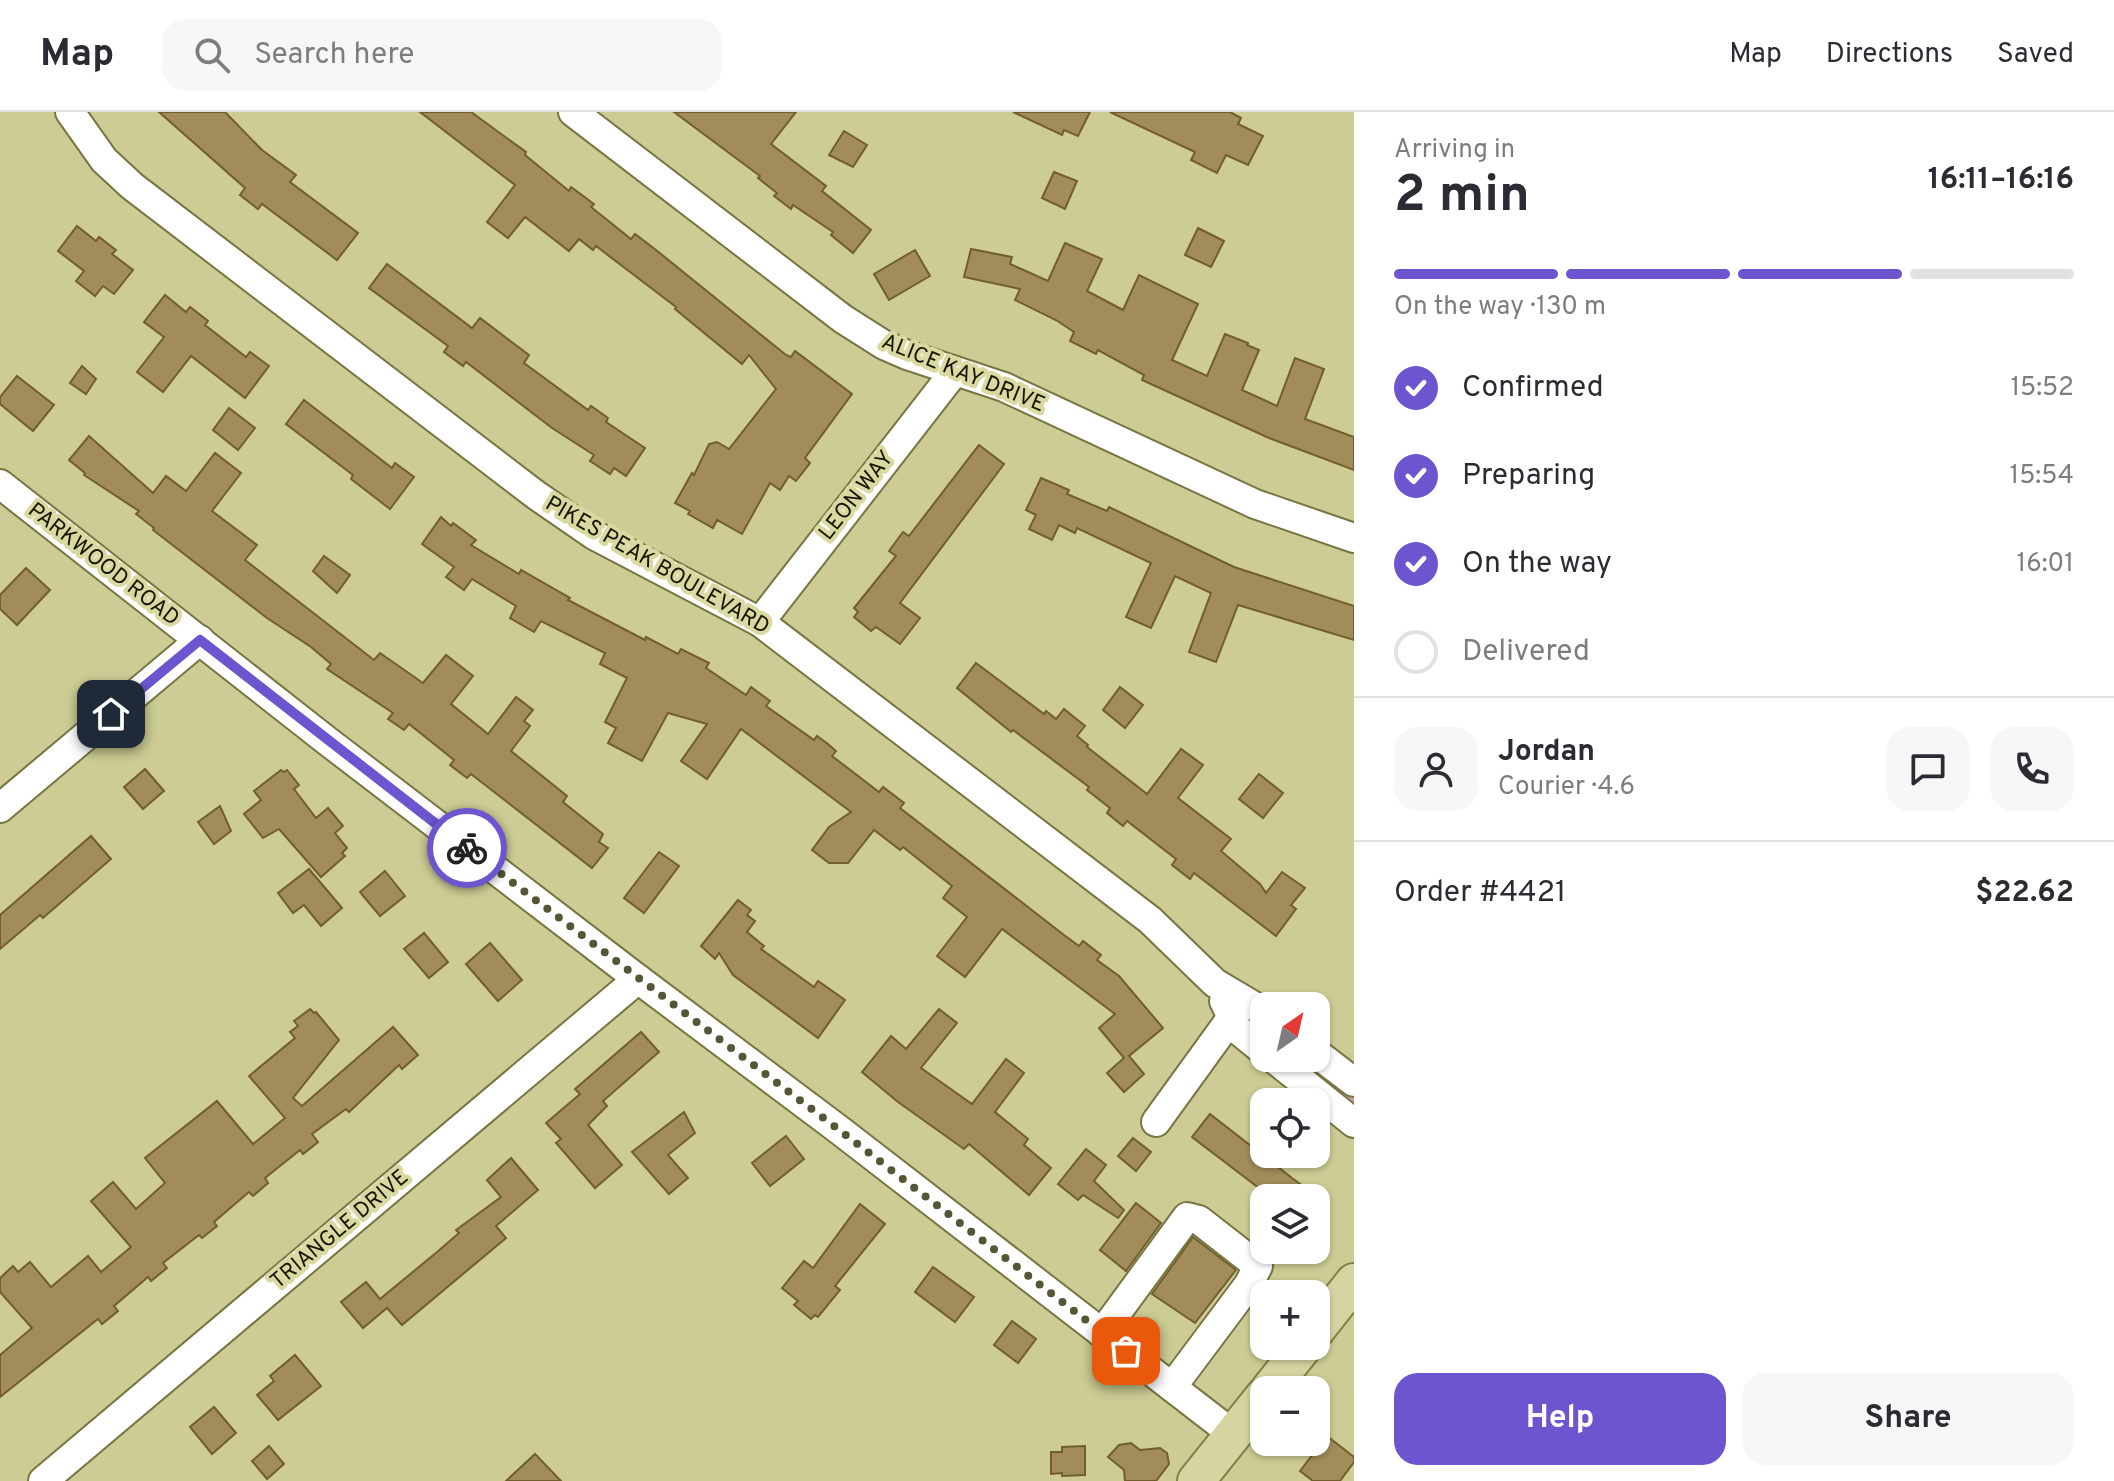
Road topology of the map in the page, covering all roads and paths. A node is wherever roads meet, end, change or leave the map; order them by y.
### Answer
1 (70, 112) edge
2 (573, 112) edge
3 (955, 371) junction
4 (0, 484) edge
5 (1354, 538) edge
6 (760, 622) junction
7 (200, 640) junction
8 (0, 808) edge
9 (638, 979) junction
10 (1215, 983) junction
11 (1250, 1004) edge
12 (1232, 1017) junction
13 (1250, 1040) edge
14 (1330, 1064) edge
15 (1290, 1072) edge
16 (1354, 1082) edge
17 (1156, 1122) dead end
18 (1354, 1123) edge
19 (1354, 1282) edge
20 (1330, 1312) edge
21 (1102, 1333) junction
22 (1293, 1360) edge
23 (1280, 1376) edge
24 (1172, 1387) junction
25 (1250, 1414) edge
26 (1234, 1435) junction
27 (43, 1481) edge
28 (1196, 1481) edge

1 - 6 street, PIKES PEAK BOULEVARD
2 - 3 street, ALICE KAY DRIVE
3 - 5 street, ALICE KAY DRIVE
3 - 6 street, LEON WAY
4 - 7 street, PARKWOOD ROAD
6 - 10 street, PIKES PEAK BOULEVARD
7 - 8 street
7 - 9 street, PARKWOOD ROAD
9 - 21 street, PARKWOOD ROAD
9 - 27 street, TRIANGLE DRIVE
10 - 11 street, PIKES PEAK BOULEVARD
10 - 12 street, PIKES PEAK BOULEVARD
12 - 13 street, PIKES PEAK BOULEVARD
12 - 17 street
14 - 16 street
15 - 18 street
19 - 20 main road
21 - 24 street, PARKWOOD ROAD
21 - 24 street
22 - 23 main road
24 - 26 street, PARKWOOD ROAD
25 - 26 main road
26 - 28 main road

